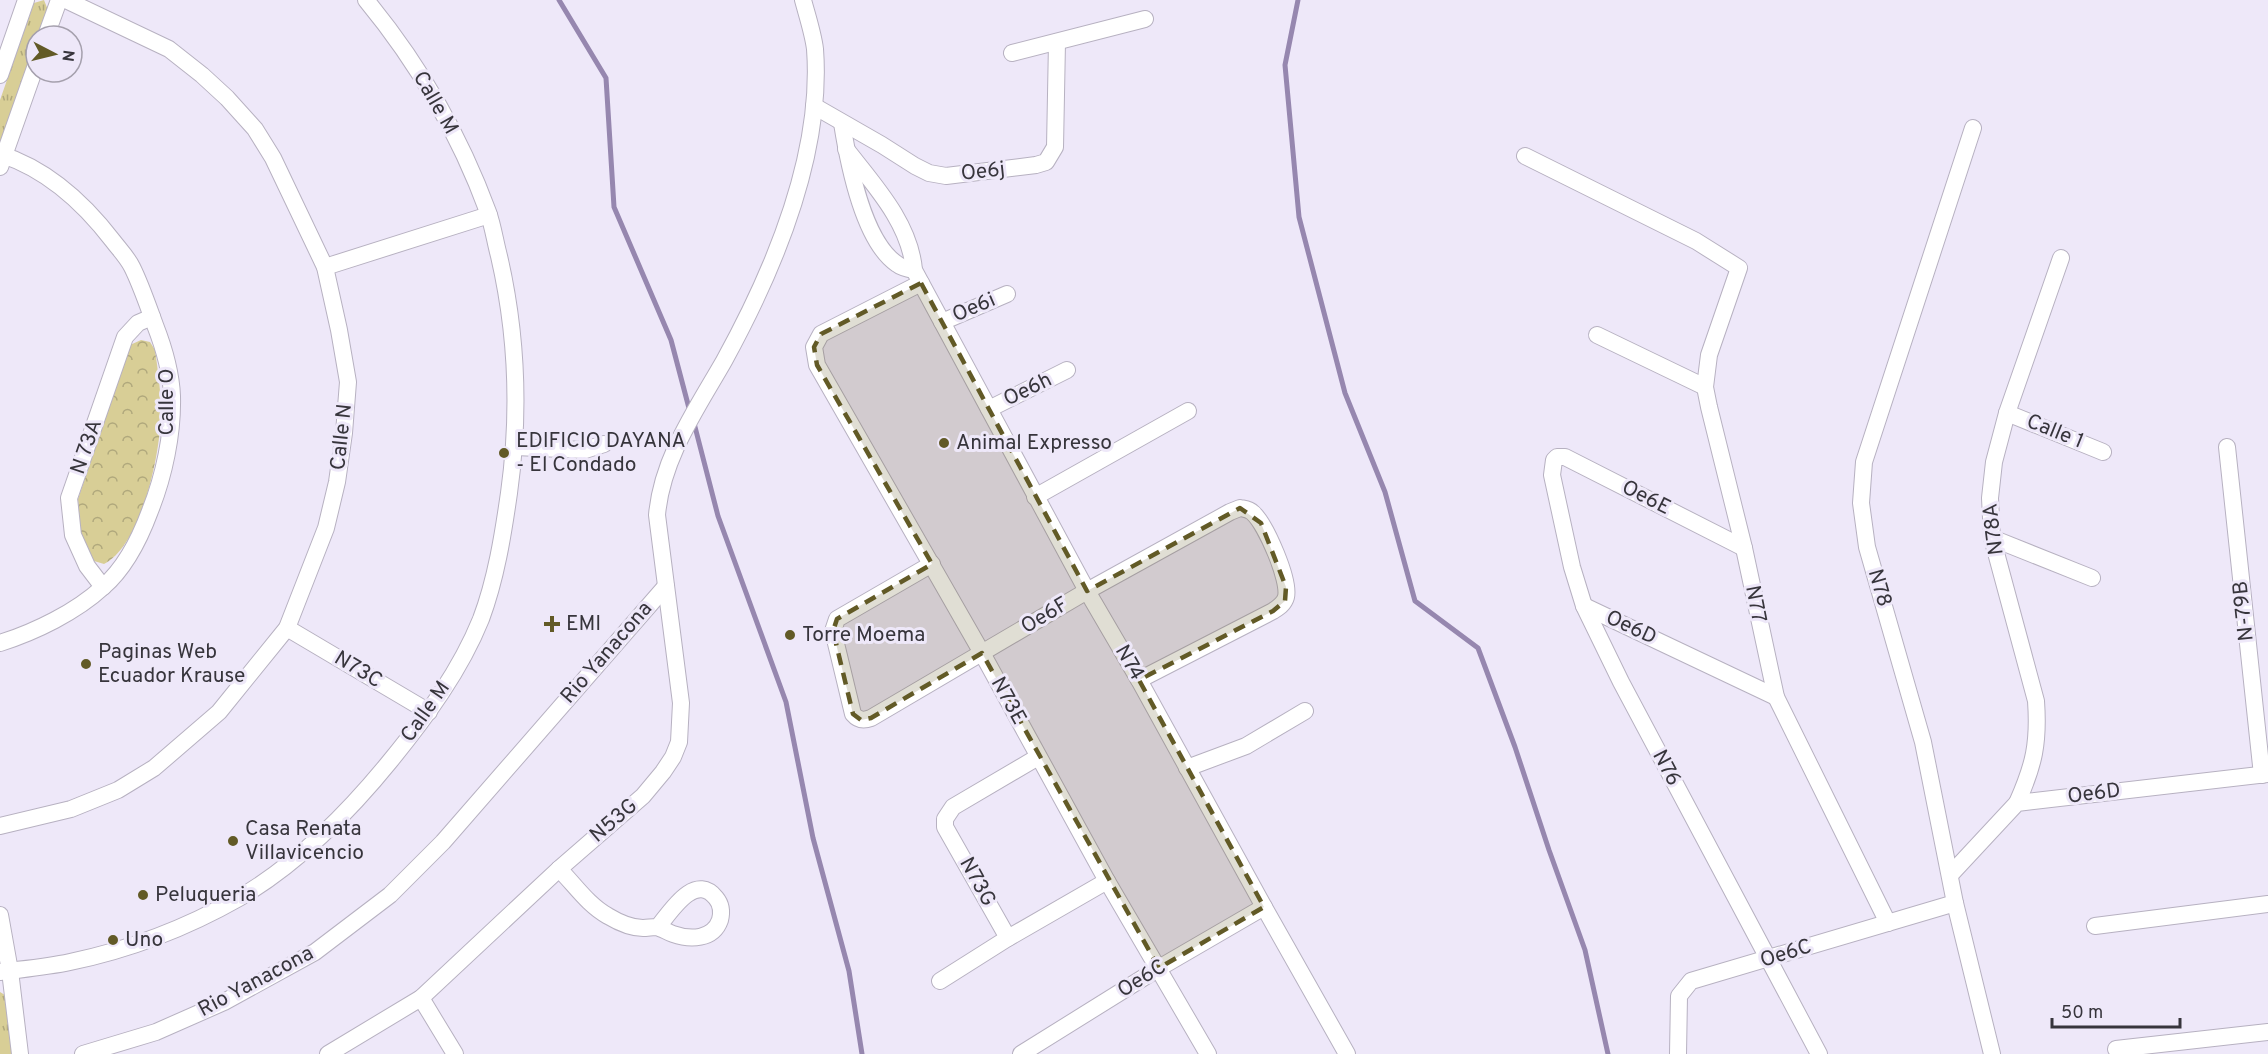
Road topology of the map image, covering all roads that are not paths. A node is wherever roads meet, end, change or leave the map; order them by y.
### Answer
1 (26, 0) edge
2 (59, 0) edge
3 (66, 0) edge
4 (366, 0) edge
5 (807, 1) edge
6 (1146, 19) dead end
7 (50, 24) edge
8 (1057, 42) junction
9 (1012, 53) dead end
10 (0, 75) edge
11 (29, 84) edge
12 (814, 106) junction
13 (842, 123) junction
14 (1973, 128) dead end
15 (846, 149) junction
16 (1525, 156) dead end
17 (1, 159) edge
18 (489, 215) junction
19 (2061, 258) dead end
20 (325, 267) junction
21 (918, 277) junction
22 (1007, 294) dead end
23 (152, 317) junction
24 (942, 322) junction
25 (1597, 335) dead end
26 (1067, 370) dead end
27 (1705, 387) junction
28 (989, 409) junction
29 (1188, 411) dead end
30 (2007, 413) junction
31 (604, 444) dead end
32 (515, 447) junction
33 (2227, 447) dead end
34 (2103, 452) dead end
35 (1552, 467) joint
36 (1035, 497) junction
37 (1992, 538) junction
38 (1744, 548) junction
39 (932, 564) junction
40 (2092, 578) dead end
41 (666, 586) junction
42 (103, 587) junction
43 (1087, 591) junction
44 (1584, 606) junction
45 (287, 628) junction
46 (0, 643) edge
47 (982, 653) junction
48 (1139, 680) junction
49 (1776, 697) junction
50 (1305, 711) dead end
51 (429, 712) junction
52 (1038, 757) junction
53 (1187, 768) junction
54 (2265, 774) edge
55 (2017, 803) junction
56 (0, 826) edge
57 (559, 869) junction
58 (1950, 875) junction
59 (1107, 882) junction
60 (1955, 903) junction
61 (2268, 904) edge
62 (1264, 907) junction
63 (0, 915) edge
64 (1888, 922) junction
65 (2095, 926) dead end
66 (658, 927) dead end
67 (1008, 938) junction
68 (1768, 960) junction
69 (1159, 968) junction
70 (5, 971) edge
71 (940, 981) dead end
72 (421, 998) junction
73 (2268, 1032) edge
74 (20, 1046) edge
75 (2116, 1049) dead end
76 (83, 1054) edge
77 (328, 1054) edge
78 (455, 1054) edge
79 (1021, 1054) edge
80 (1208, 1054) edge
81 (1347, 1054) edge
82 (1678, 1054) edge
83 (1819, 1054) edge
84 (1992, 1054) edge

1 - 10 street
2 - 7 street
3 - 20 street, Calle N
4 - 18 street, Calle M
5 - 12 street, Rio Yanacona
6 - 8 street
8 - 9 street
8 - 13 street, Oe6j
11 - 17 street
12 - 13 street, Oe6j
12 - 41 street, Rio Yanacona
13 - 15 street
14 - 58 street, N78
15 - 21 street, N74
15 - 21 street
16 - 27 street, N77
17 - 23 street, Calle O
18 - 20 street
18 - 32 street, Calle M
19 - 30 street, N78A
20 - 45 street, Calle N
21 - 24 street, N74
21 - 39 street, N73E
22 - 24 street, Oe6i
23 - 42 street, Calle O
23 - 42 street, N 73A
24 - 28 street, N74
25 - 27 street
26 - 28 street, Oe6h
27 - 38 street, N77
28 - 36 street, N74
29 - 36 street
30 - 34 street, Calle 1
30 - 37 street, N78A
31 - 32 street
32 - 51 street, Calle M
33 - 54 street, N-79B
35 - 38 street, Oe6E
35 - 44 street, N76
36 - 43 street, N74
37 - 40 street
37 - 55 street, N78A
38 - 49 street, N77
39 - 47 street, N73E
39 - 47 street, Oe6F
41 - 57 street, N53G
41 - 76 street, Rio Yanacona
42 - 46 street, Calle O
43 - 47 street, Oe6F
43 - 48 street, N74
43 - 48 street, Oe6F
44 - 49 street, Oe6D
44 - 68 street, N76
45 - 51 street, N73C
45 - 56 street, Calle N
47 - 52 street, N73E
48 - 53 street, N74
49 - 64 street, N77
50 - 53 street
51 - 70 street, Calle M
52 - 59 street, N73E
52 - 67 street, N73G
53 - 62 street, N74
54 - 55 street, Oe6D
55 - 58 street
57 - 66 street
57 - 72 street, N53G
58 - 60 street, N78
59 - 67 street
59 - 69 street, N73E
60 - 64 street, Oe6C
60 - 84 street, N78
61 - 65 street
62 - 69 street, Oe6C
62 - 81 street, N74
63 - 70 street
64 - 68 street, Oe6C
67 - 71 street
68 - 82 street, Oe6C
68 - 83 street, N76
69 - 79 street, Oe6C
69 - 80 street, N73E
70 - 74 street
72 - 77 street, N53G
72 - 78 street
73 - 75 street

